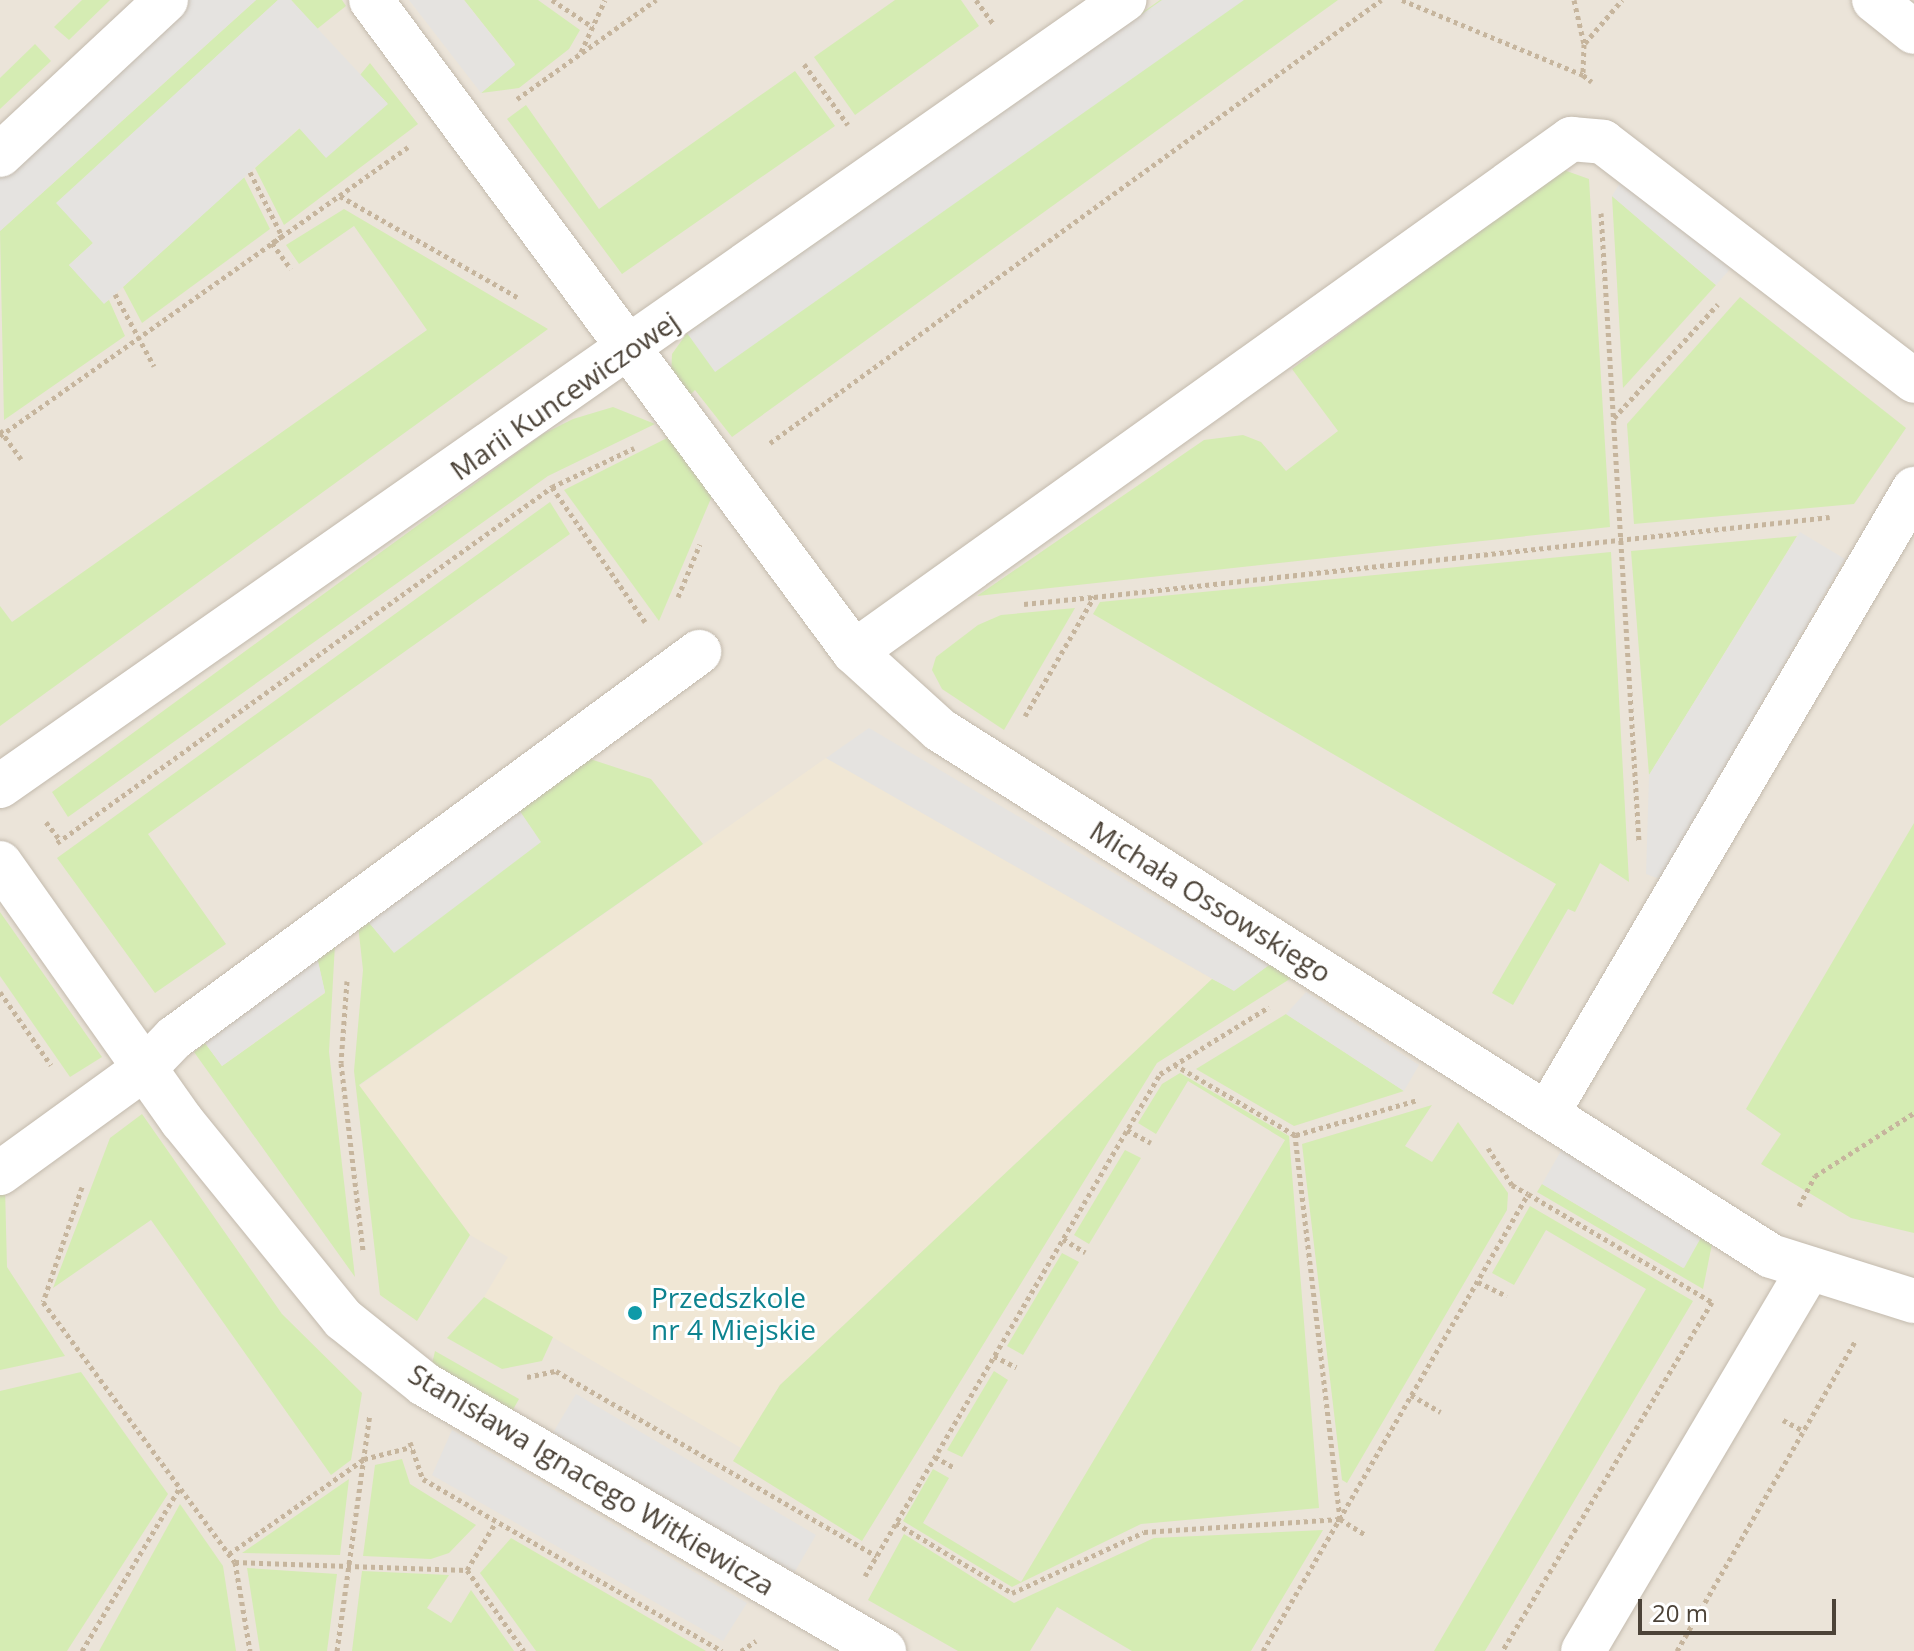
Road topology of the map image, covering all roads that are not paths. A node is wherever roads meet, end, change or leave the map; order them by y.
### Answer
1 (166, 0) edge
2 (371, 0) edge
3 (1124, 0) edge
4 (1874, 0) edge
5 (1914, 32) edge
6 (0, 155) edge
7 (631, 349) junction
8 (1914, 381) edge
9 (1914, 489) edge
10 (699, 652) dead end
11 (854, 652) junction
12 (0, 786) edge
13 (0, 863) edge
14 (145, 1068) junction
15 (1547, 1114) junction
16 (0, 1173) edge
17 (1809, 1269) junction
18 (1914, 1301) edge
19 (884, 1651) edge
20 (1583, 1651) edge

1 - 6 street
2 - 7 street, Michała Ossowskiego
3 - 7 street, Marii Kuncewiczowej
4 - 5 street
7 - 11 street, Michała Ossowskiego
7 - 12 street, Marii Kuncewiczowej
8 - 11 street
9 - 15 street
10 - 14 street
11 - 15 street, Michała Ossowskiego
13 - 14 street, Stanisława Ignacego Witkiewicza
14 - 16 street
14 - 19 street, Stanisława Ignacego Witkiewicza
15 - 17 street, Michała Ossowskiego
17 - 18 street, Michała Ossowskiego
17 - 20 street

